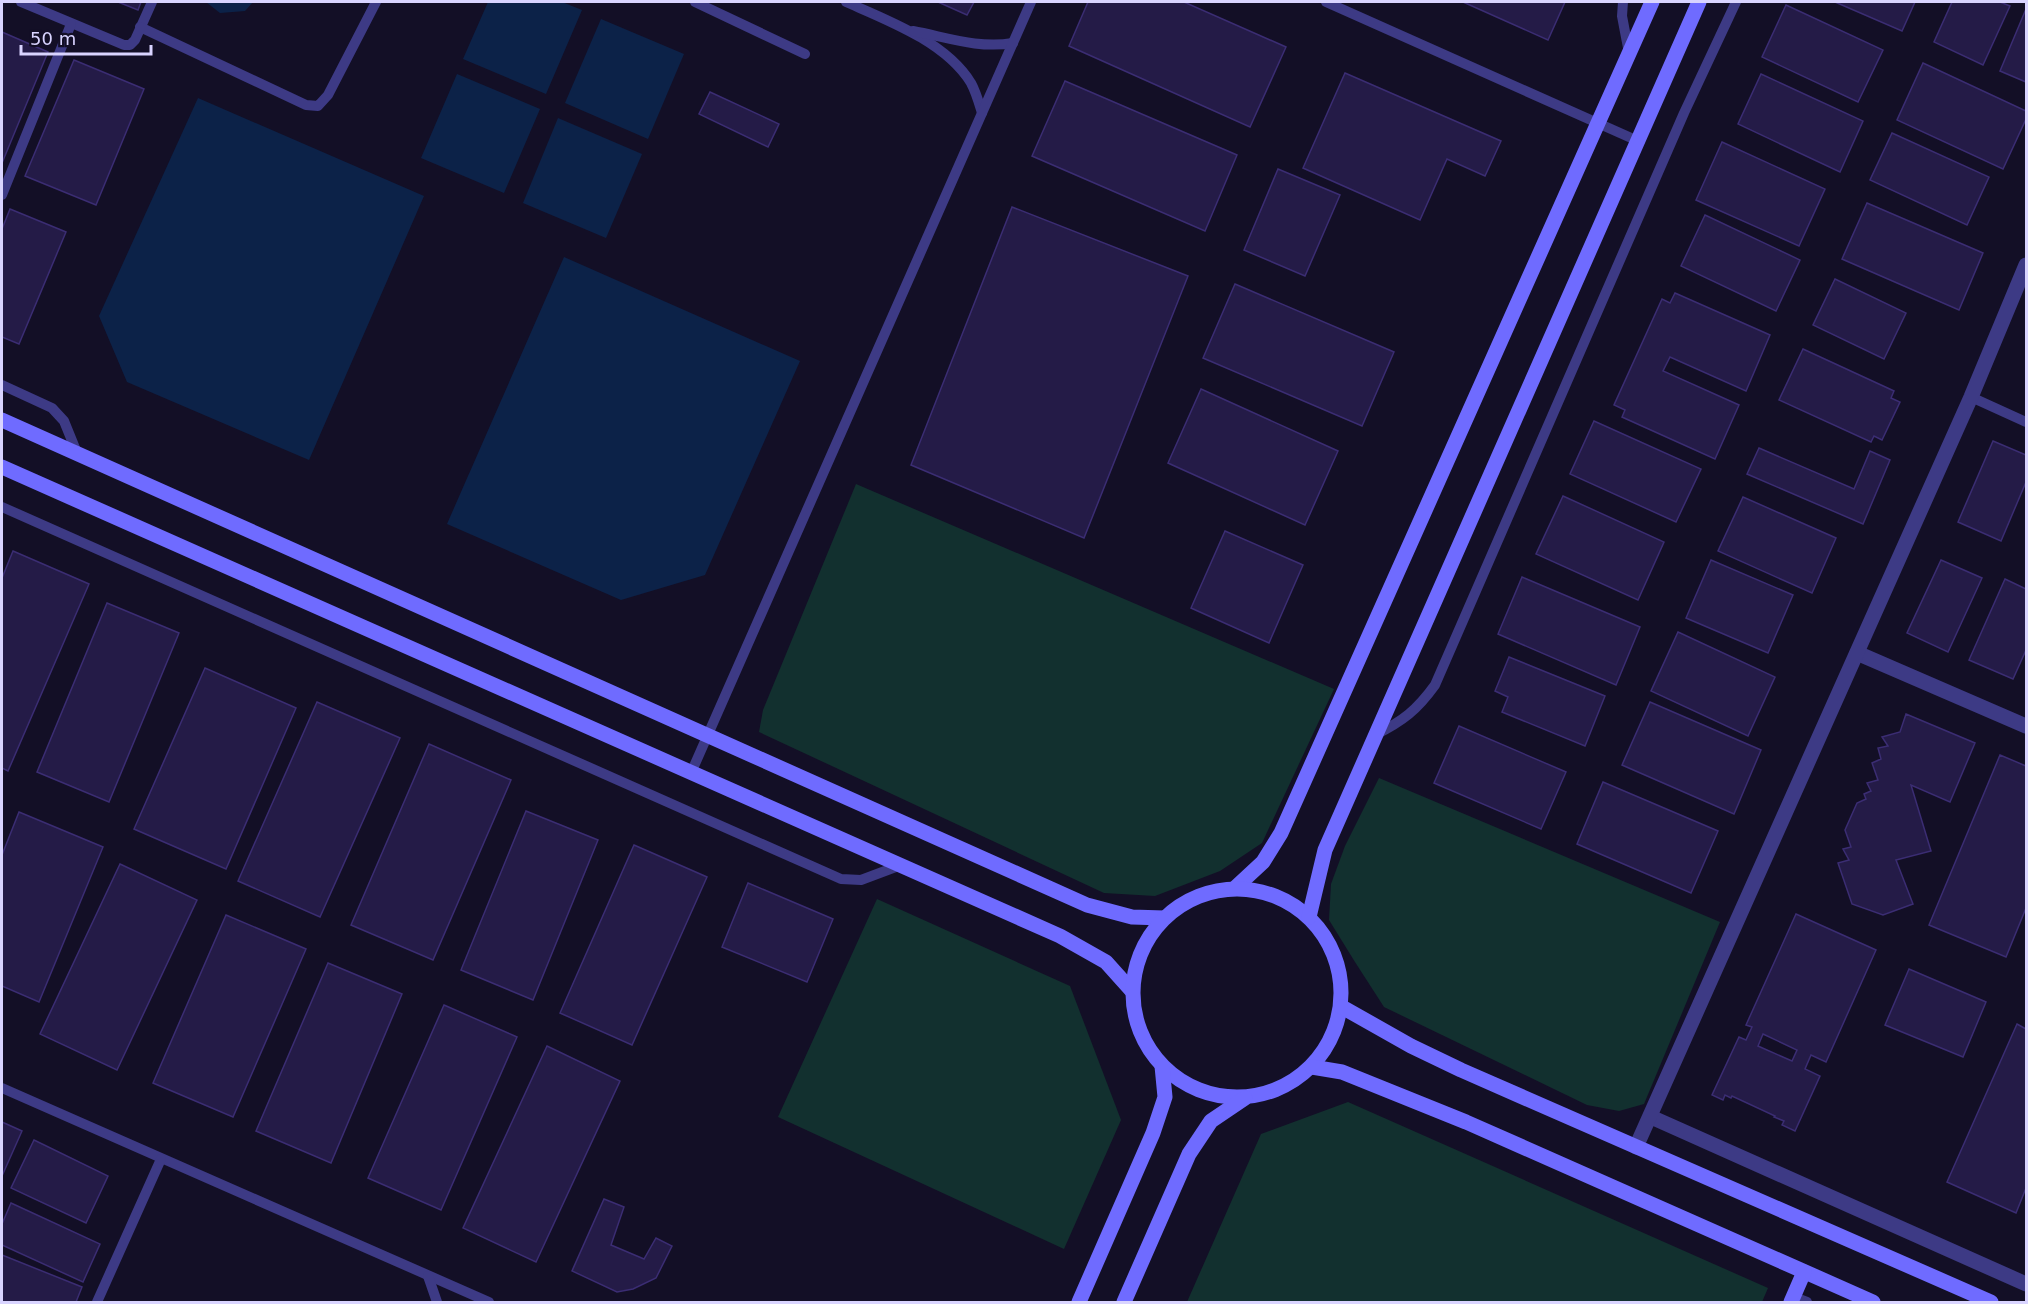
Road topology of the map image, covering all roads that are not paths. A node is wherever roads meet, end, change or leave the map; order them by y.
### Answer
1 (21, 2) edge
2 (152, 2) edge
3 (376, 2) edge
4 (694, 2) edge
5 (846, 2) edge
6 (1031, 2) edge
7 (1326, 2) edge
8 (1623, 2) edge
9 (1652, 2) edge
10 (1700, 2) edge
11 (1736, 2) edge
12 (71, 24) junction
13 (140, 27) junction
14 (906, 29) junction
15 (1013, 43) junction
16 (805, 54) dead end
17 (1629, 54) junction
18 (981, 113) junction
19 (1599, 124) junction
20 (1638, 141) junction
21 (2, 195) edge
22 (2026, 265) edge
23 (2, 385) edge
24 (1971, 397) junction
25 (2, 420) edge
26 (2026, 422) edge
27 (77, 453) junction
28 (2, 467) edge
29 (2, 507) edge
30 (1857, 652) junction
31 (2026, 726) edge
32 (708, 734) junction
33 (1375, 735) junction
34 (691, 772) junction
35 (901, 866) junction
36 (1235, 888) junction
37 (1309, 917) junction
38 (1164, 918) junction
39 (1132, 991) junction
40 (1341, 1006) junction
41 (1162, 1066) junction
42 (1312, 1067) junction
43 (2, 1088) edge
44 (1245, 1098) junction
45 (1651, 1117) junction
46 (1636, 1147) junction
47 (161, 1159) junction
48 (1804, 1272) junction
49 (428, 1276) junction
50 (2026, 1284) edge
51 (1797, 1301) edge
52 (97, 1302) edge
53 (437, 1302) edge
54 (489, 1302) edge
55 (1079, 1302) edge
56 (1124, 1302) edge
57 (1873, 1302) edge
58 (1991, 1302) edge

1 - 12 lane
2 - 13 lane
3 - 13 lane
4 - 16 lane
5 - 14 lane
6 - 15 lane
7 - 19 lane
8 - 17 lane
9 - 17 main road
10 - 20 main road
11 - 33 lane
12 - 13 lane
12 - 21 lane
14 - 15 lane
14 - 18 lane
15 - 18 lane
17 - 19 main road
18 - 32 lane
19 - 20 lane
19 - 36 main road
20 - 33 main road
22 - 24 street
23 - 27 lane
24 - 26 lane
24 - 30 street
25 - 27 main road
27 - 32 main road
28 - 34 main road
29 - 35 lane
30 - 31 street
30 - 45 street
32 - 34 lane
32 - 38 main road
33 - 37 main road
34 - 35 main road
35 - 39 main road
36 - 37 main road
36 - 38 main road
37 - 40 main road
38 - 39 main road
39 - 41 main road
40 - 42 main road
40 - 46 main road
41 - 44 main road
41 - 55 main road
42 - 44 main road
42 - 48 main road
43 - 47 lane
44 - 56 main road
45 - 46 street
45 - 50 street
46 - 58 main road
47 - 49 lane
47 - 52 lane
48 - 51 main road
48 - 57 main road
49 - 53 lane
49 - 54 lane

